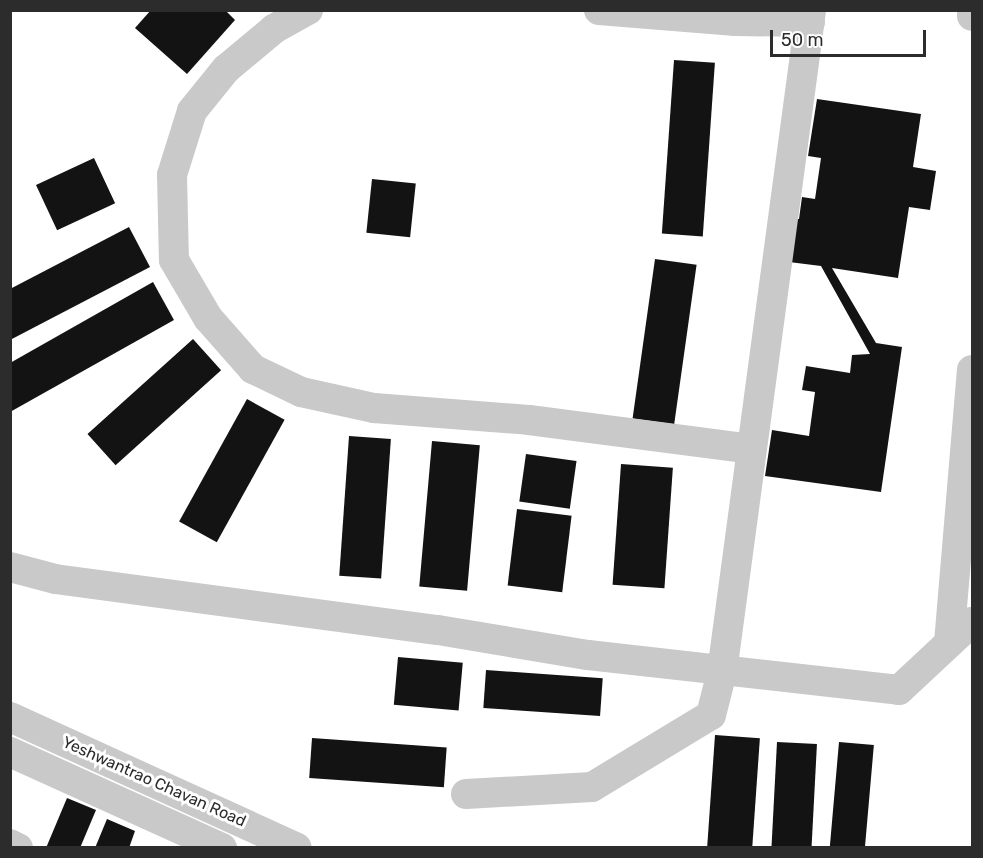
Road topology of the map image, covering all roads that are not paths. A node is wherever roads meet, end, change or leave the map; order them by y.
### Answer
1 (308, 10) edge
2 (599, 10) edge
3 (972, 10) edge
4 (810, 16) edge
5 (972, 16) edge
6 (972, 370) edge
7 (752, 449) junction
8 (10, 567) edge
9 (972, 622) edge
10 (949, 643) junction
11 (722, 672) junction
12 (10, 717) edge
13 (10, 752) edge
14 (466, 794) dead end
15 (237, 820) junction
16 (10, 844) edge
17 (18, 848) edge
18 (223, 848) edge
19 (297, 848) edge

1 - 7 street
2 - 4 street
3 - 5 street
4 - 7 street
6 - 10 street
7 - 11 street
8 - 11 street
9 - 10 street
10 - 11 street
11 - 14 street
12 - 15 street, Yeshwantrao Chavan Road
13 - 18 street, Yeshwantrao Chavan Road
15 - 18 street
15 - 19 street, Yeshwantrao Chavan Road
16 - 17 street

